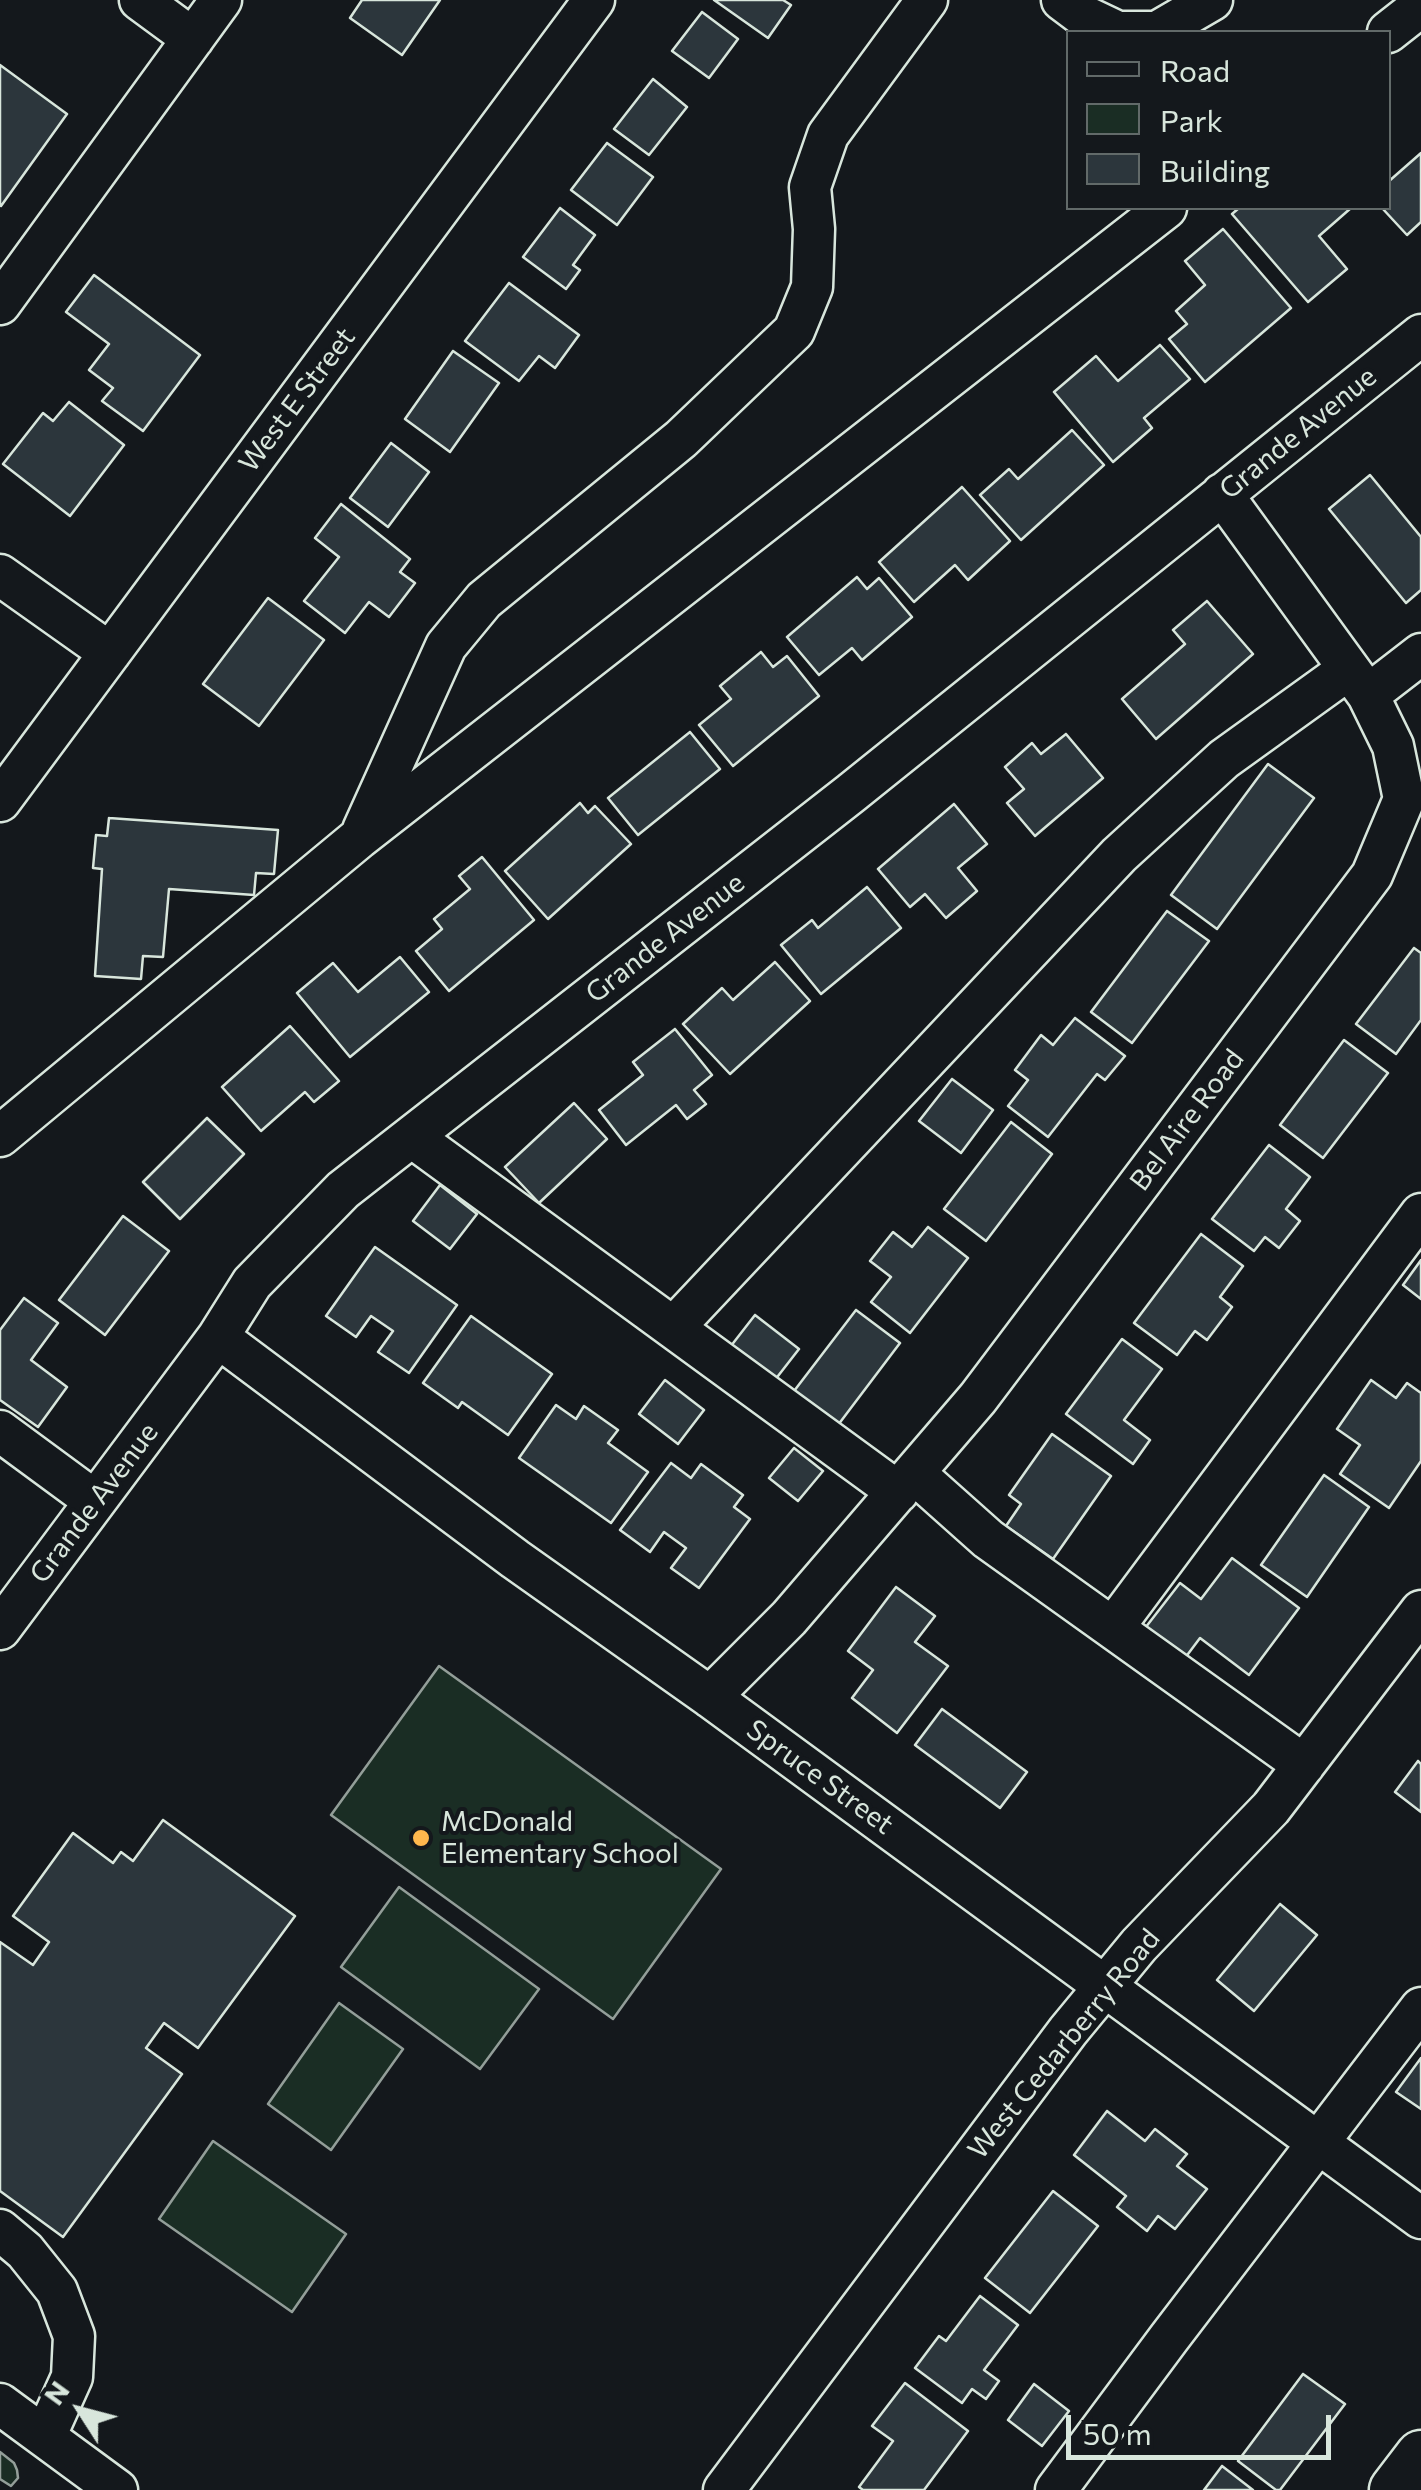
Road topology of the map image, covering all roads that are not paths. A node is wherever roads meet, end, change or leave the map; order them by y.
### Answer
1 (140, 0) edge
2 (221, 0) edge
3 (594, 0) edge
4 (927, 0) edge
5 (1062, 0) edge
6 (1212, 0) edge
7 (1421, 6) edge
8 (1114, 30) edge
9 (1160, 30) edge
10 (1391, 30) edge
11 (193, 38) junction
12 (1163, 210) edge
13 (0, 304) edge
14 (1421, 335) edge
15 (1222, 494) junction
16 (0, 575) edge
17 (110, 653) junction
18 (1421, 654) edge
19 (1359, 682) junction
20 (0, 801) edge
21 (359, 838) junction
22 (0, 1136) edge
23 (412, 1137) junction
24 (1421, 1214) edge
25 (674, 1328) junction
26 (218, 1336) junction
27 (0, 1431) edge
28 (906, 1482) junction
29 (95, 1501) junction
30 (1421, 1611) edge
31 (0, 1628) edge
32 (1113, 1628) junction
33 (710, 1697) junction
34 (1304, 1765) junction
35 (1105, 1986) junction
36 (1421, 2008) edge
37 (1319, 2143) junction
38 (1421, 2218) edge
39 (0, 2230) edge
40 (0, 2404) edge
41 (45, 2437) junction
42 (1421, 2456) edge
43 (74, 2478) edge
44 (118, 2490) edge
45 (724, 2490) edge
46 (1056, 2490) edge
47 (1395, 2490) edge

1 - 11 street
2 - 11 street
3 - 17 street, West E Street
4 - 21 street
5 - 8 street
6 - 9 street
7 - 10 street
11 - 13 street
12 - 21 street
14 - 15 street, Grande Avenue
15 - 19 street, Bel Aire Road
15 - 23 street, Grande Avenue
16 - 17 street
17 - 20 street, West E Street
18 - 19 street
19 - 25 street
19 - 28 street, Bel Aire Road
21 - 22 street
23 - 25 street
23 - 26 street, Grande Avenue
24 - 32 street
25 - 28 street
26 - 29 street, Grande Avenue
26 - 33 street, Spruce Street
27 - 29 street
28 - 32 street
28 - 33 street, Bel Aire Road
29 - 31 street, Grande Avenue
30 - 34 street, West Cedarberry Road
32 - 34 street
33 - 35 street, Spruce Street
34 - 35 street, West Cedarberry Road
35 - 37 street, Spruce Street
35 - 45 street, West Cedarberry Road
36 - 37 street
37 - 38 street, Spruce Street
37 - 46 street
39 - 41 street
40 - 41 street
41 - 43 street
42 - 47 main road
43 - 44 street

